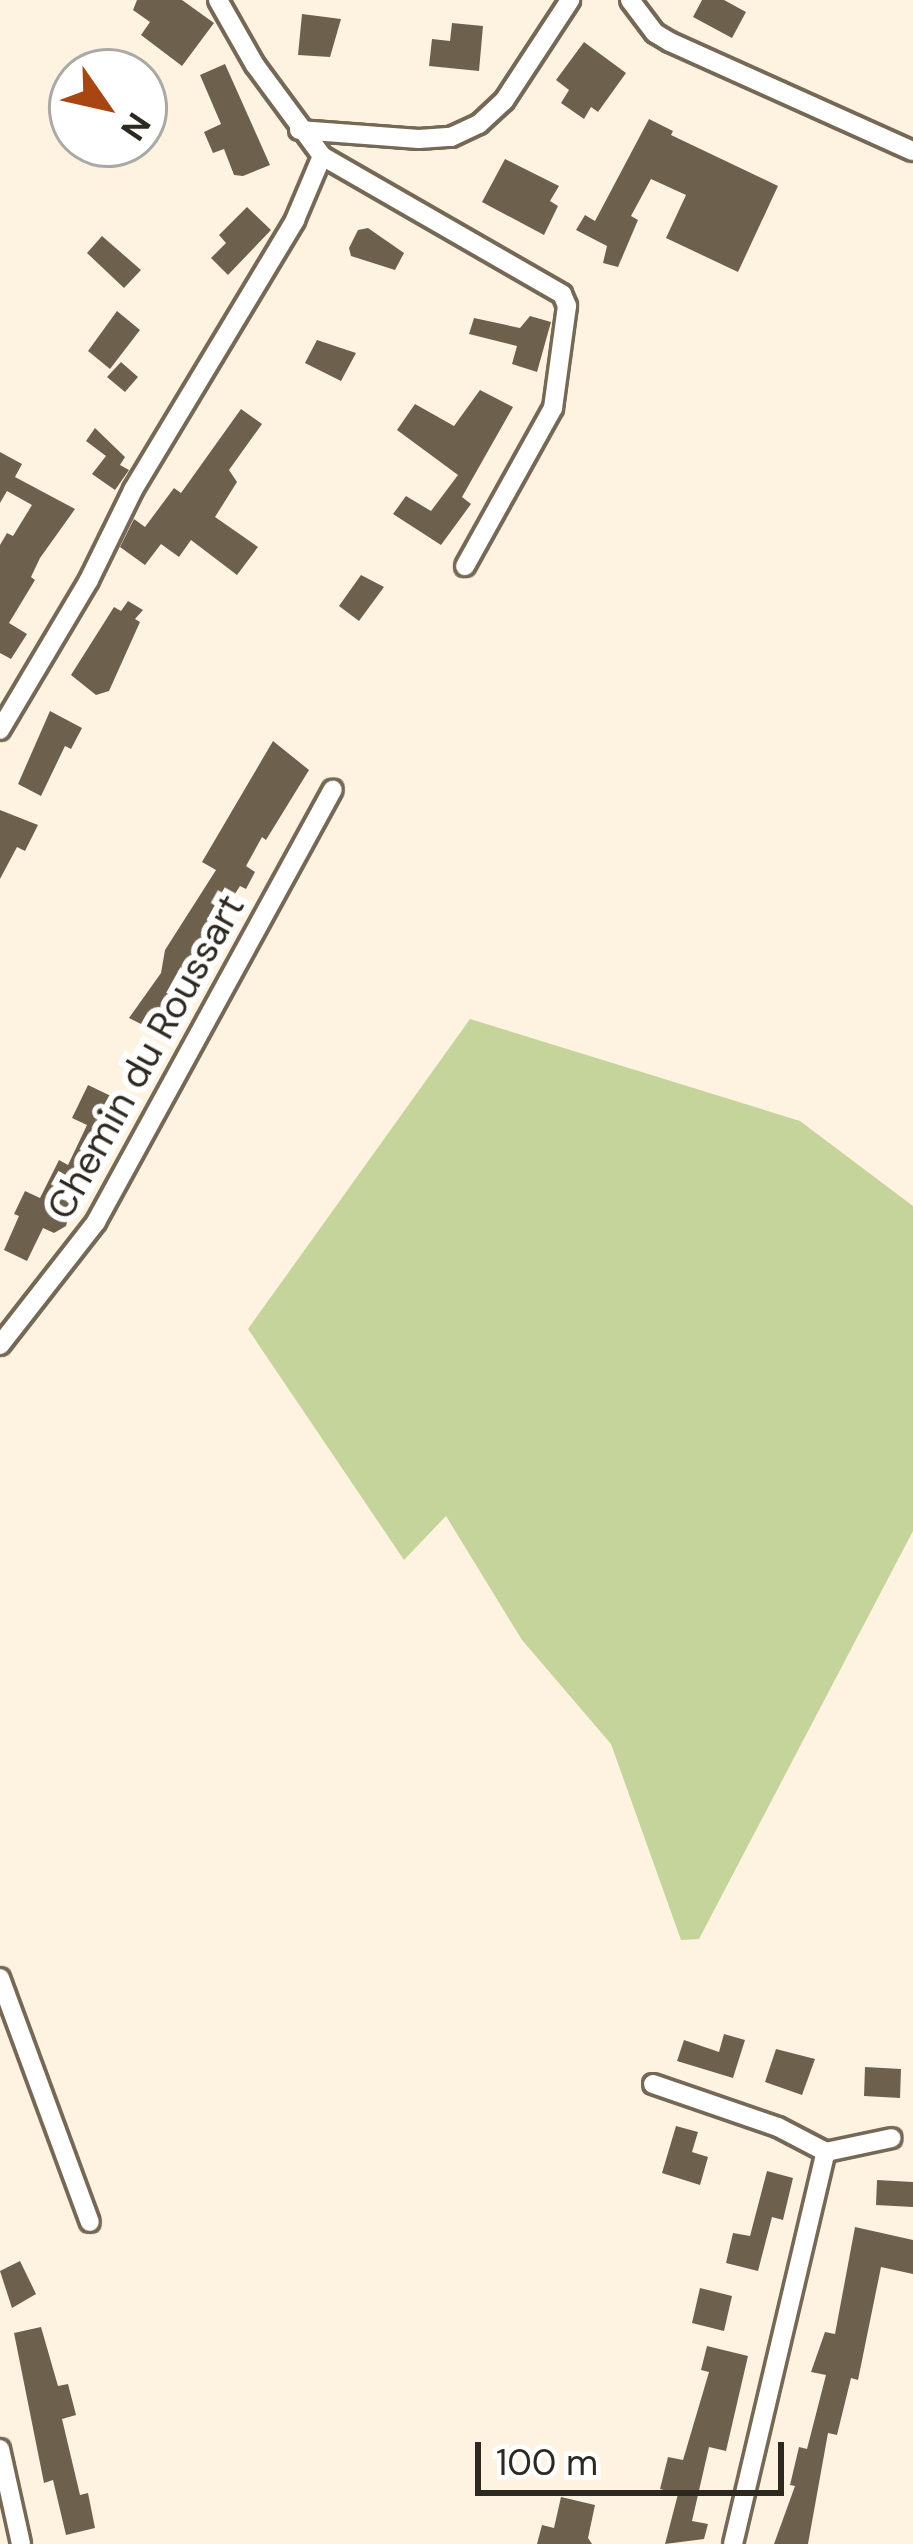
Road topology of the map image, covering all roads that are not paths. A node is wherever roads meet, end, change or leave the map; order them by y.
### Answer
1 (218, 0) edge
2 (570, 0) edge
3 (630, 0) edge
4 (299, 130) junction
5 (913, 151) edge
6 (322, 156) junction
7 (465, 566) dead end
8 (0, 730) edge
9 (333, 790) dead end
10 (0, 1346) edge
11 (0, 1978) edge
12 (653, 2084) dead end
13 (892, 2138) dead end
14 (826, 2152) junction
15 (90, 2222) dead end
16 (0, 2449) edge
17 (21, 2544) edge
18 (733, 2544) edge

1 - 4 street
2 - 4 street
3 - 5 street
4 - 6 street
6 - 7 street
6 - 8 street
9 - 10 street, Chemin du Roussart
11 - 15 street
12 - 14 street
13 - 14 street
14 - 18 street
16 - 17 street

